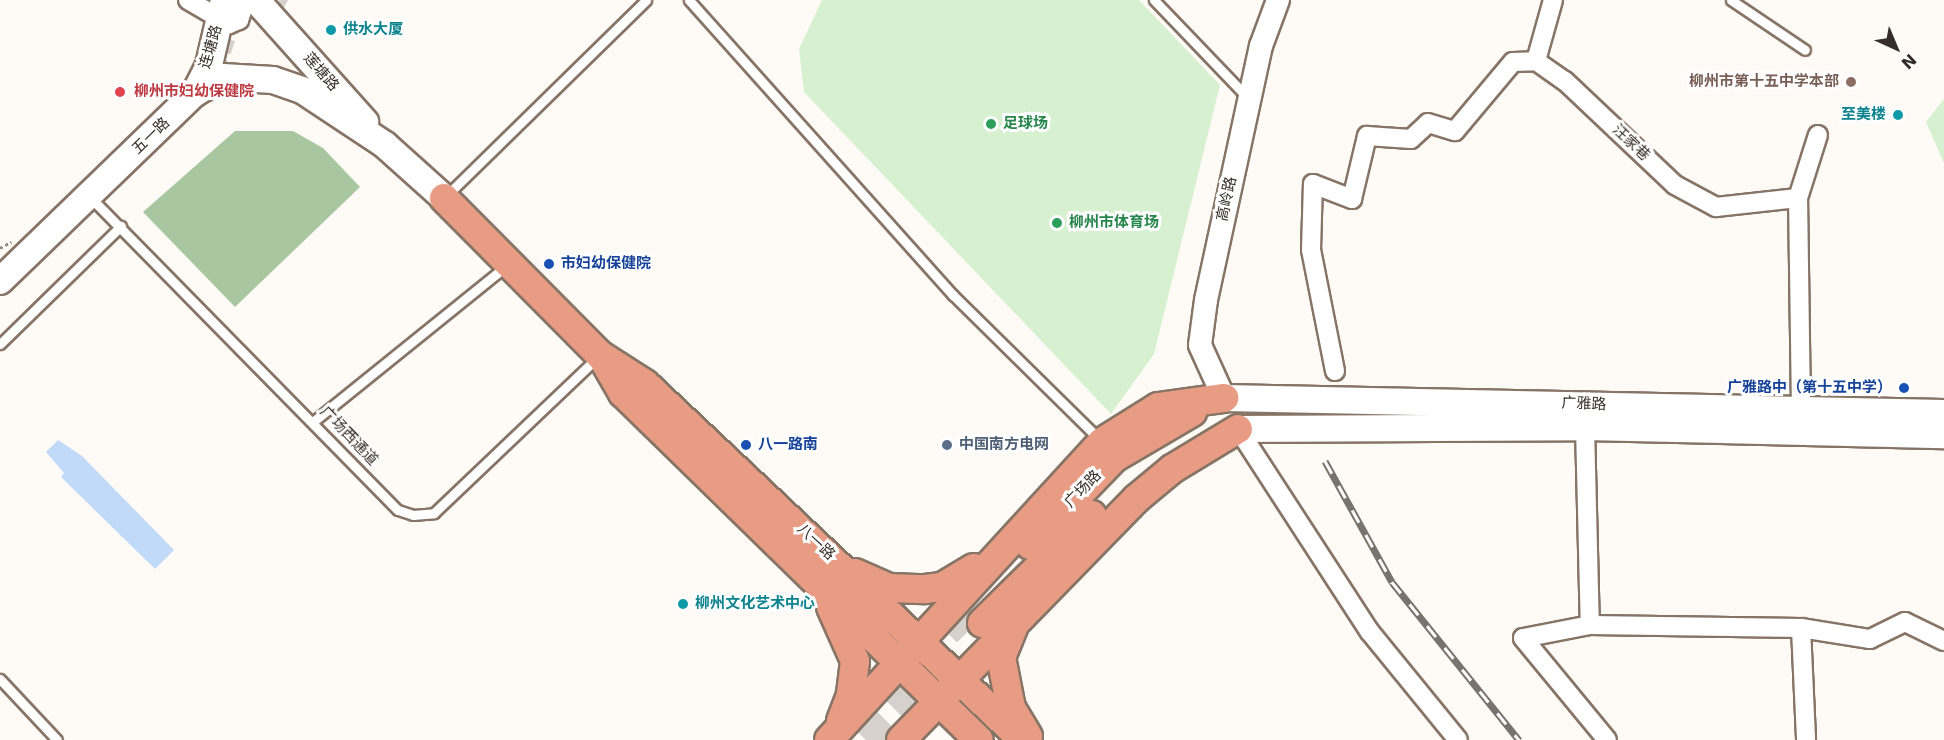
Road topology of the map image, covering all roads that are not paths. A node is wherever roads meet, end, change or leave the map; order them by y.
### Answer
1 (188, 0) edge
2 (246, 0) edge
3 (256, 0) edge
4 (646, 0) edge
5 (689, 0) edge
6 (1154, 0) edge
7 (1278, 0) edge
8 (1553, 0) edge
9 (1731, 0) edge
10 (221, 10) edge
11 (1805, 50) dead end
12 (1536, 61) junction
13 (195, 93) junction
14 (1249, 99) junction
15 (1818, 135) dead end
16 (384, 145) junction
17 (89, 195) junction
18 (444, 198) junction
19 (1798, 198) junction
20 (122, 226) junction
21 (510, 263) junction
22 (0, 281) edge
23 (0, 344) edge
24 (600, 355) junction
25 (1335, 371) dead end
26 (1224, 398) junction
27 (1801, 410) junction
28 (1944, 413) edge
29 (314, 421) junction
30 (1586, 427) junction
31 (1238, 429) junction
32 (1944, 435) edge
33 (1102, 442) junction
34 (1001, 550) junction
35 (843, 567) junction
36 (812, 574) junction
37 (1015, 623) junction
38 (1590, 625) junction
39 (1801, 628) junction
40 (1944, 641) edge
41 (917, 643) junction
42 (898, 663) junction
43 (0, 679) edge
44 (960, 682) junction
45 (938, 702) junction
46 (832, 737) edge
47 (57, 740) edge
48 (902, 740) edge
49 (979, 740) edge
50 (1023, 740) edge
51 (1030, 740) edge
52 (1458, 740) edge
53 (1607, 740) edge
54 (1806, 740) edge

1 - 10 street
2 - 10 street
3 - 16 main road, 莲塘路
4 - 18 lane
5 - 33 lane
6 - 14 lane
7 - 14 street, 高岭路
8 - 12 street
9 - 11 lane
10 - 13 main road, 连塘路
12 - 19 street, 汪家巷
12 - 25 street
13 - 16 main road, 五一路
13 - 17 main road, 五一路
14 - 26 street, 高岭路
15 - 19 street
16 - 18 main road, 五一路
17 - 20 lane, 广场西通道
17 - 22 main road, 五一路
18 - 21 main road, 八一路
19 - 27 street
20 - 23 lane
20 - 29 lane, 广场西通道
21 - 24 main road, 八一路
21 - 29 lane
24 - 29 lane, 广场西通道
24 - 35 main road, 八一路
24 - 36 main road, 八一路
26 - 27 main road, 广雅路
26 - 31 main road, 广场路
26 - 33 main road
27 - 28 main road, 广雅路
30 - 31 main road, 广雅路
30 - 32 main road, 广雅路
30 - 38 street
31 - 37 main road
31 - 52 street
33 - 34 main road
34 - 35 main road
34 - 41 main road
35 - 41 main road, 八一路
36 - 42 main road, 八一路
36 - 46 main road
37 - 44 main road
37 - 51 main road
38 - 39 street
38 - 53 street
39 - 40 street
39 - 54 street
41 - 42 main road
41 - 44 main road, 八一路
42 - 45 main road, 八一路
42 - 46 main road
43 - 47 lane
44 - 45 main road
44 - 50 main road, 八一路
45 - 48 main road
45 - 49 main road, 八一路

